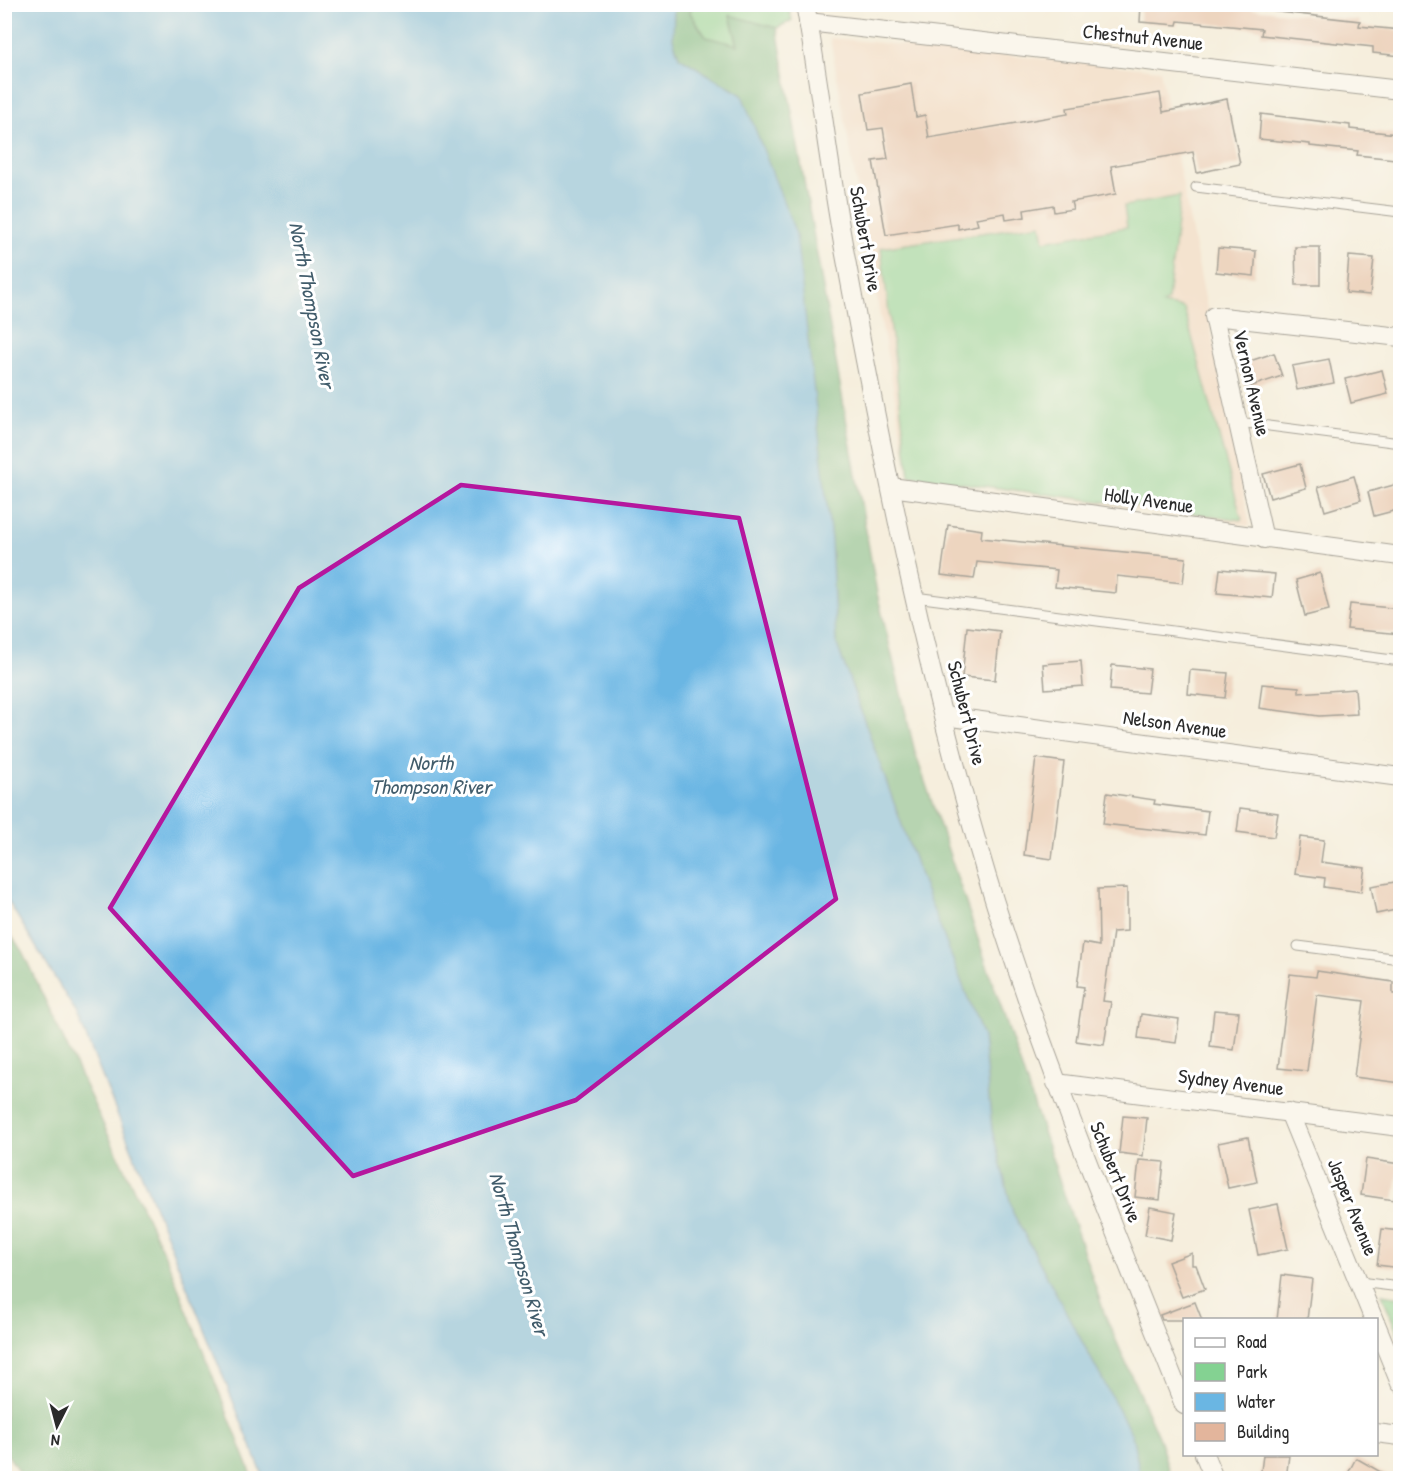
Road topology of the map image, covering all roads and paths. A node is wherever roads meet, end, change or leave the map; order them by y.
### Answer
1 (806, 13) edge
2 (1401, 90) edge
3 (1196, 187) dead end
4 (1401, 212) edge
5 (1401, 337) edge
6 (1238, 422) junction
7 (1401, 443) edge
8 (891, 487) junction
9 (1264, 539) junction
10 (1401, 556) edge
11 (915, 597) junction
12 (1401, 661) edge
13 (944, 716) junction
14 (1401, 777) edge
15 (1298, 946) dead end
16 (1401, 959) edge
17 (1056, 1083) junction
18 (1289, 1112) junction
19 (1401, 1127) edge
20 (1359, 1282) junction
21 (1401, 1287) edge
22 (1373, 1318) edge
23 (1378, 1326) edge
24 (1401, 1383) edge
25 (1183, 1400) edge
26 (1378, 1432) edge
27 (1401, 1436) edge
28 (1204, 1456) edge
29 (1214, 1479) edge

1 - 2 street, Chestnut Avenue
1 - 8 street, Schubert Drive
3 - 4 lane
5 - 6 street, Vernon Avenue
6 - 7 lane
6 - 9 street, Vernon Avenue
8 - 9 street, Holly Avenue
8 - 11 street, Schubert Drive
9 - 10 street, Holly Avenue
11 - 12 lane
11 - 13 street, Schubert Drive
13 - 14 street, Nelson Avenue
13 - 17 street, Schubert Drive
15 - 16 lane
17 - 18 street, Sydney Avenue
17 - 25 street, Schubert Drive
18 - 19 street, Sydney Avenue
18 - 20 street, Jasper Avenue
20 - 21 lane
20 - 22 street, Jasper Avenue
23 - 24 street
26 - 27 street
28 - 29 street

